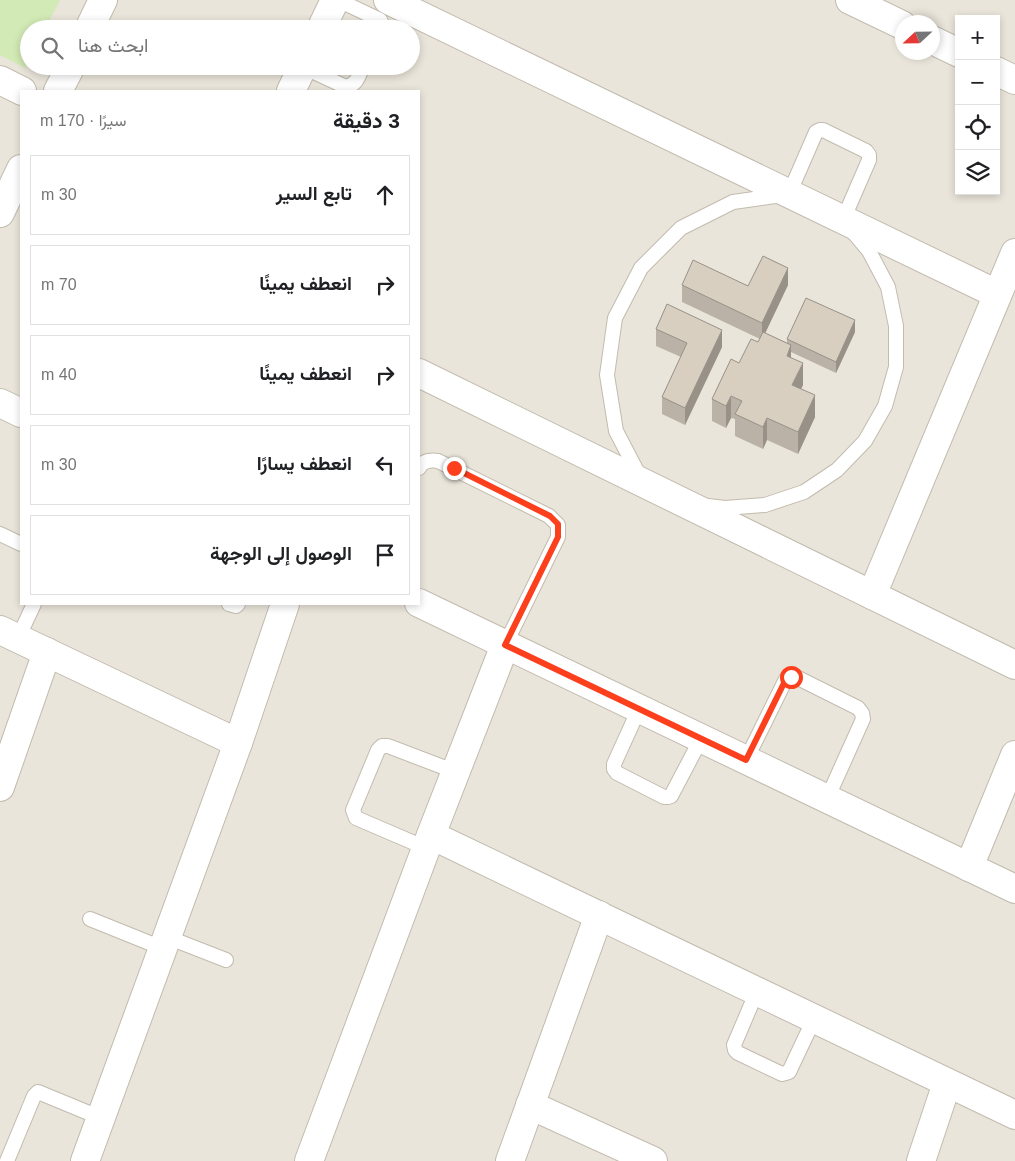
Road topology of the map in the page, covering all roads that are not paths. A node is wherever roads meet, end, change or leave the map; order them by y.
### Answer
1 (103, 0) edge
2 (334, 0) edge
3 (338, 0) edge
4 (388, 0) edge
5 (856, 1) edge
6 (93, 20) edge
7 (325, 20) edge
8 (380, 20) edge
9 (895, 22) edge
10 (940, 44) edge
11 (955, 50) edge
12 (1000, 73) edge
13 (66, 75) edge
14 (299, 75) edge
15 (321, 75) edge
16 (359, 75) edge
17 (0, 80) edge
18 (1015, 80) edge
19 (20, 90) edge
20 (59, 90) edge
21 (291, 90) edge
22 (20, 175) edge
23 (789, 194) junction
24 (0, 213) edge
25 (843, 220) junction
26 (1015, 253) edge
27 (998, 294) junction
28 (420, 373) edge
29 (0, 403) edge
30 (20, 413) edge
31 (420, 466) edge
32 (643, 483) junction
33 (684, 503) junction
34 (0, 534) edge
35 (20, 544) edge
36 (872, 595) junction
37 (420, 603) edge
38 (33, 605) edge
39 (285, 605) edge
40 (9, 634) edge
41 (505, 645) junction
42 (48, 652) junction
43 (1015, 665) edge
44 (639, 709) junction
45 (701, 739) junction
46 (238, 743) junction
47 (1015, 755) edge
48 (746, 760) junction
49 (456, 772) junction
50 (0, 787) edge
51 (828, 799) junction
52 (428, 841) junction
53 (969, 867) junction
54 (1015, 889) edge
55 (599, 915) junction
56 (90, 919) dead end
57 (165, 943) junction
58 (226, 960) dead end
59 (757, 991) junction
60 (814, 1019) junction
61 (947, 1083) junction
62 (530, 1105) junction
63 (1015, 1116) edge
64 (101, 1118) junction
65 (7, 1161) edge
66 (85, 1161) edge
67 (309, 1161) edge
68 (510, 1161) edge
69 (654, 1161) edge
70 (920, 1161) edge

1 - 6 street
2 - 7 street
3 - 8 lane
4 - 23 street
5 - 9 street
10 - 11 street
12 - 18 street
13 - 20 street
14 - 21 street
15 - 16 lane
17 - 19 street
22 - 24 street
23 - 25 street
23 - 25 lane
23 - 32 lane
25 - 27 street
25 - 33 lane
26 - 27 street
27 - 36 street
28 - 32 street
29 - 30 street
31 - 41 lane
32 - 33 street
33 - 36 street
34 - 35 lane
36 - 43 street
37 - 41 street
38 - 40 lane
39 - 46 street
40 - 42 street
41 - 44 street
41 - 49 street
42 - 46 street
42 - 50 street
44 - 45 street
44 - 45 lane
45 - 48 street
46 - 57 street
47 - 53 street
48 - 51 street
48 - 51 lane
49 - 52 street
49 - 52 lane
51 - 53 street
52 - 55 street
52 - 67 street
53 - 54 street
55 - 59 street
55 - 62 street
56 - 57 lane
57 - 58 lane
57 - 64 street
59 - 60 street
59 - 60 lane
60 - 61 street
61 - 63 street
61 - 70 street
62 - 68 street
62 - 69 street
64 - 65 lane
64 - 66 street

